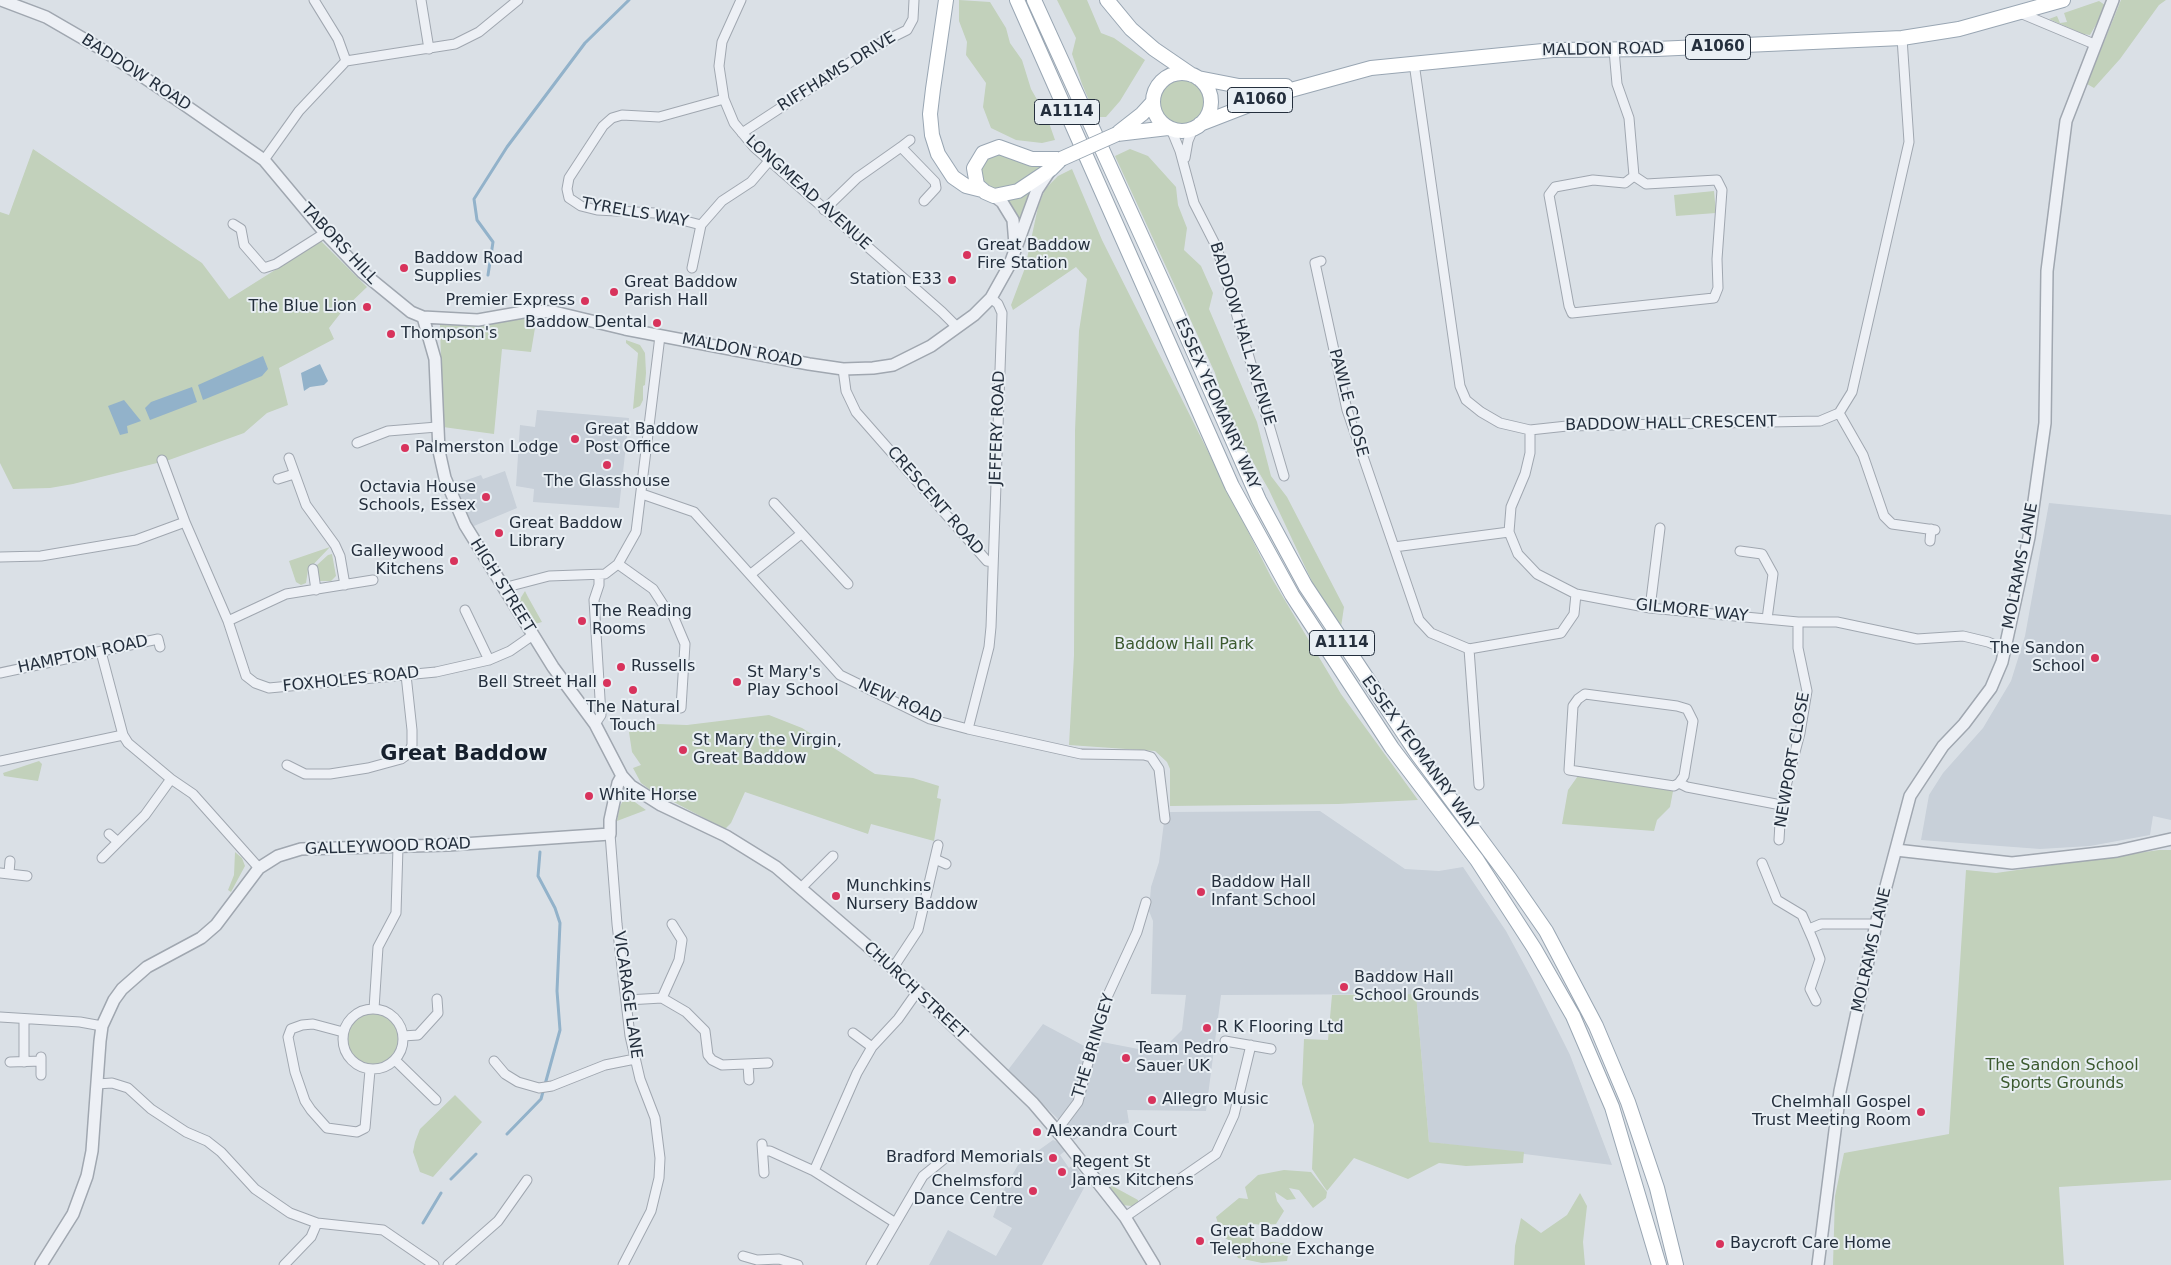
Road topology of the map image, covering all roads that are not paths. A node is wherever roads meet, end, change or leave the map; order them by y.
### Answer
1 (1, 0) edge
2 (314, 0) edge
3 (421, 0) edge
4 (518, 0) edge
5 (741, 0) edge
6 (914, 0) edge
7 (946, 0) edge
8 (1017, 0) edge
9 (1034, 0) edge
10 (1107, 0) edge
11 (2063, 0) edge
12 (2113, 0) edge
13 (2020, 13) junction
14 (1902, 38) junction
15 (2094, 44) junction
16 (429, 49) junction
17 (1614, 50) junction
18 (346, 61) junction
19 (1414, 63) junction
20 (1195, 77) junction
21 (1321, 81) junction
22 (724, 99) junction
23 (1153, 102) junction
24 (1196, 127) junction
25 (1169, 128) junction
26 (742, 133) junction
27 (1117, 134) junction
28 (910, 140) dead end
29 (901, 147) junction
30 (264, 160) junction
31 (769, 161) junction
32 (1056, 164) junction
33 (1185, 166) junction
34 (1634, 176) junction
35 (988, 193) junction
36 (924, 201) dead end
37 (824, 210) junction
38 (233, 224) dead end
39 (701, 225) junction
40 (325, 233) junction
41 (1015, 251) junction
42 (1321, 261) dead end
43 (692, 268) dead end
44 (991, 298) junction
45 (423, 318) junction
46 (957, 327) junction
47 (660, 336) junction
48 (844, 369) junction
49 (1839, 413) junction
50 (437, 427) junction
51 (1530, 430) junction
52 (357, 443) dead end
53 (289, 458) dead end
54 (162, 460) dead end
55 (294, 474) junction
56 (1284, 476) dead end
57 (278, 479) dead end
58 (642, 494) junction
59 (774, 503) dead end
60 (185, 522) junction
61 (1509, 532) junction
62 (801, 534) junction
63 (1650, 536) dead end
64 (1930, 541) dead end
65 (1394, 547) junction
66 (1740, 551) dead end
67 (0, 556) edge
68 (993, 562) junction
69 (618, 564) junction
70 (313, 569) dead end
71 (751, 574) junction
72 (599, 575) junction
73 (373, 580) dead end
74 (848, 584) dead end
75 (345, 585) junction
76 (503, 588) junction
77 (316, 590) junction
78 (1576, 594) junction
79 (1650, 608) junction
80 (465, 610) dead end
81 (1767, 619) junction
82 (228, 621) junction
83 (1798, 622) junction
84 (533, 635) junction
85 (160, 647) dead end
86 (1470, 649) junction
87 (2005, 649) junction
88 (101, 652) junction
89 (489, 660) junction
90 (0, 673) edge
91 (406, 675) junction
92 (681, 708) dead end
93 (596, 724) junction
94 (968, 729) junction
95 (123, 735) junction
96 (0, 761) edge
97 (288, 765) dead end
98 (622, 776) junction
99 (171, 779) junction
100 (1679, 783) junction
101 (1479, 784) dead end
102 (1781, 805) junction
103 (1165, 819) dead end
104 (109, 834) dead end
105 (610, 834) junction
106 (2171, 839) edge
107 (1779, 840) dead end
108 (118, 842) junction
109 (938, 845) dead end
110 (398, 847) junction
111 (1896, 850) junction
112 (833, 856) dead end
113 (102, 858) dead end
114 (935, 858) junction
115 (10, 861) dead end
116 (1762, 863) dead end
117 (946, 864) dead end
118 (260, 868) junction
119 (4, 873) edge
120 (27, 876) dead end
121 (801, 888) junction
122 (1146, 902) dead end
123 (672, 924) dead end
124 (1876, 924) junction
125 (1808, 929) junction
126 (893, 968) junction
127 (917, 992) junction
128 (662, 998) junction
129 (437, 1000) dead end
130 (627, 1000) junction
131 (1816, 1001) dead end
132 (374, 1009) junction
133 (0, 1017) edge
134 (24, 1019) junction
135 (102, 1026) junction
136 (343, 1032) junction
137 (853, 1033) dead end
138 (403, 1036) junction
139 (1224, 1041) dead end
140 (1251, 1045) junction
141 (872, 1047) junction
142 (1271, 1048) dead end
143 (395, 1060) junction
144 (635, 1060) junction
145 (494, 1061) dead end
146 (10, 1062) dead end
147 (24, 1062) junction
148 (768, 1062) dead end
149 (748, 1064) junction
150 (370, 1070) junction
151 (40, 1075) dead end
152 (749, 1080) dead end
153 (97, 1084) junction
154 (436, 1100) dead end
155 (1056, 1130) junction
156 (944, 1159) dead end
157 (814, 1171) junction
158 (764, 1173) dead end
159 (512, 1181) dead end
160 (1125, 1218) junction
161 (894, 1222) junction
162 (317, 1223) junction
163 (743, 1256) dead end
164 (41, 1265) edge
165 (284, 1265) edge
166 (434, 1265) edge
167 (448, 1265) edge
168 (624, 1265) edge
169 (798, 1265) edge
170 (871, 1265) edge
171 (1154, 1265) edge
172 (1659, 1265) edge
173 (1676, 1265) edge
174 (1818, 1265) edge

1 - 30 street, BADDOW ROAD
2 - 18 street
3 - 16 street
4 - 16 street
5 - 22 street, LONGMEAD AVENUE
6 - 26 street, RIFFHAMS DRIVE
7 - 35 main road
8 - 172 main road, ESSEX YEOMANRY WAY / A1114
9 - 173 main road, ESSEX YEOMANRY WAY / A1114
10 - 20 main road, A1060
11 - 13 main road, MALDON ROAD / A1060
12 - 15 street, MOLRAMS LANE
13 - 14 main road, MALDON ROAD / A1060
13 - 15 street
14 - 17 main road, MALDON ROAD / A1060
14 - 49 street
15 - 87 street, MOLRAMS LANE
16 - 18 street
17 - 19 main road, MALDON ROAD / A1060
17 - 34 street
18 - 30 street
19 - 21 main road, MALDON ROAD / A1060
19 - 51 street, BADDOW HALL CRESCENT
20 - 21 main road, MALDON ROAD / A1060
20 - 23 main road
20 - 24 main road
21 - 24 main road, MALDON ROAD / A1060
22 - 26 street, LONGMEAD AVENUE
22 - 39 street, TYRELLS WAY
23 - 25 main road
23 - 27 main road, MALDON ROAD
24 - 25 main road
24 - 33 street, BADDOW HALL AVENUE
25 - 27 main road, MALDON ROAD
25 - 33 street, BADDOW HALL AVENUE
26 - 31 street, LONGMEAD AVENUE
27 - 32 main road, MALDON ROAD, bridge
28 - 29 street
29 - 36 street
29 - 37 street
30 - 40 street, TABORS HILL
31 - 37 street, LONGMEAD AVENUE
31 - 39 street, TYRELLS WAY
32 - 35 main road, MALDON ROAD
32 - 35 main road, MALDON ROAD
32 - 41 street, MALDON ROAD
33 - 56 street, BADDOW HALL AVENUE
34 - 34 street
35 - 41 street, MALDON ROAD
37 - 46 street, LONGMEAD AVENUE
38 - 40 street
39 - 43 street, TYRELLS WAY
40 - 45 street, TABORS HILL
41 - 44 street, MALDON ROAD
42 - 65 street, PAWLE CLOSE
44 - 46 street, MALDON ROAD
44 - 68 street, JEFFERY ROAD
45 - 47 street, MALDON ROAD
45 - 50 street, HIGH STREET
46 - 48 street, MALDON ROAD
47 - 48 street, MALDON ROAD
47 - 58 street
48 - 68 street, CRESCENT ROAD
49 - 51 street, BADDOW HALL CRESCENT
49 - 64 street
50 - 52 street
50 - 76 street, HIGH STREET
51 - 61 street, GILMORE WAY
53 - 55 street
54 - 60 street, FOXHOLES ROAD
55 - 57 street
55 - 75 street
58 - 69 street
58 - 71 street, NEW ROAD
59 - 62 street
60 - 67 street
60 - 82 street, FOXHOLES ROAD
61 - 65 street
61 - 78 street, GILMORE WAY
62 - 71 street
62 - 74 street
63 - 79 street
65 - 86 street
66 - 81 street
68 - 94 street, CRESCENT ROAD
69 - 72 street
69 - 92 street
70 - 77 street
71 - 94 street, NEW ROAD
72 - 76 street
72 - 93 street
73 - 75 street
75 - 77 street
76 - 84 street, HIGH STREET
77 - 82 street
78 - 79 street, GILMORE WAY
78 - 86 street
79 - 81 street, GILMORE WAY
80 - 89 street
81 - 83 street, GILMORE WAY
82 - 91 street, FOXHOLES ROAD
83 - 87 street, GILMORE WAY
83 - 102 street, NEWPORT CLOSE
84 - 89 street, FOXHOLES ROAD
84 - 93 street, HIGH STREET
85 - 88 street, HAMPTON ROAD
86 - 101 street
87 - 111 street, MOLRAMS LANE
88 - 90 street, HAMPTON ROAD
88 - 95 street
89 - 91 street, FOXHOLES ROAD
91 - 97 street
93 - 98 street, HIGH STREET
94 - 103 street, NEW ROAD
95 - 96 street
95 - 99 street
98 - 105 street
98 - 121 street, CHURCH STREET
99 - 108 street
99 - 118 street
100 - 100 street
100 - 102 street
102 - 107 street, NEWPORT CLOSE
104 - 108 street
105 - 110 street, GALLEYWOOD ROAD
105 - 130 street, VICARAGE LANE
106 - 111 street
108 - 113 street
109 - 114 street
110 - 118 street, GALLEYWOOD ROAD
110 - 132 street
111 - 124 street, MOLRAMS LANE
112 - 121 street
114 - 117 street
114 - 126 street
115 - 119 street
116 - 125 street
118 - 135 street, GALLEYWOOD ROAD
119 - 120 street
121 - 126 street, CHURCH STREET
122 - 155 street, THE BRINGEY
123 - 128 street
124 - 125 street
124 - 174 street, MOLRAMS LANE
125 - 131 street
126 - 127 street, CHURCH STREET
127 - 141 street
127 - 155 street, CHURCH STREET
128 - 130 street
128 - 149 street
129 - 138 street
130 - 144 street, VICARAGE LANE
132 - 136 street
132 - 138 street
133 - 134 street
134 - 135 street
134 - 147 street
135 - 153 street, GALLEYWOOD ROAD
136 - 150 street
136 - 150 street
137 - 141 street
138 - 143 street
139 - 140 street
140 - 142 street
140 - 160 street
141 - 157 street
143 - 150 street
143 - 154 street
144 - 145 street
144 - 168 street, VICARAGE LANE
146 - 147 street
147 - 151 street
148 - 149 street
149 - 152 street
153 - 162 street
153 - 164 street, GALLEYWOOD ROAD
155 - 160 street, CHURCH STREET
156 - 161 street
157 - 158 street
157 - 161 street
159 - 167 street
160 - 171 street, CHURCH STREET
161 - 170 street
162 - 165 street
162 - 166 street
163 - 169 street

